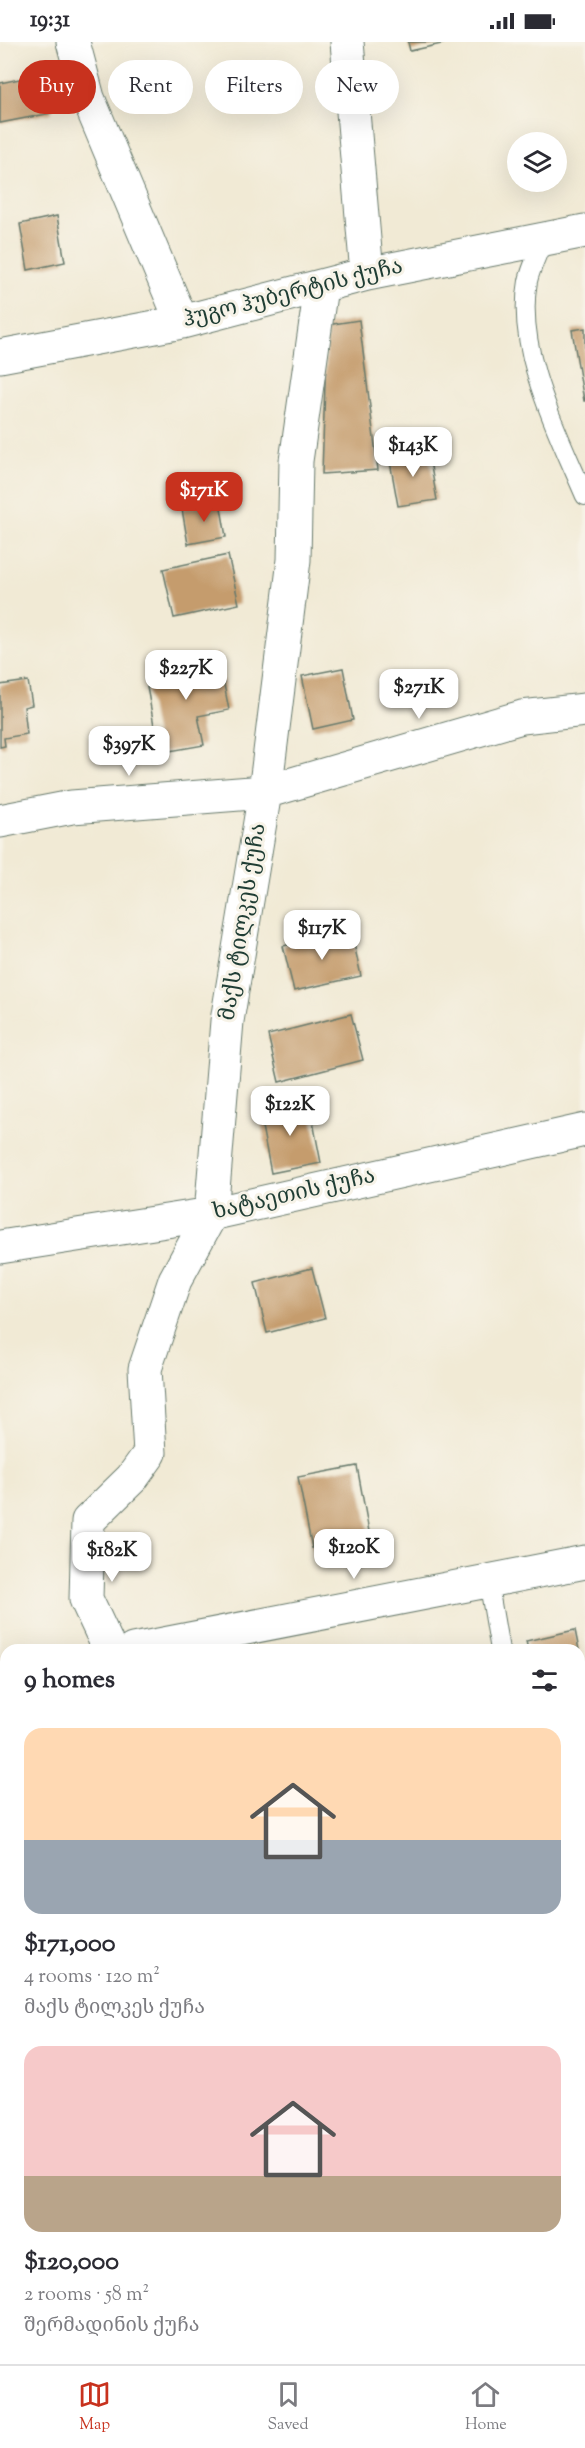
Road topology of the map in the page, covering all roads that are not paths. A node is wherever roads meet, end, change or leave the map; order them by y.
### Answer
1 (73, 42) edge
2 (347, 42) edge
3 (585, 231) edge
4 (544, 238) junction
5 (367, 274) junction
6 (321, 287) junction
7 (182, 322) junction
8 (0, 356) edge
9 (585, 496) edge
10 (585, 711) edge
11 (265, 792) junction
12 (0, 821) edge
13 (585, 1130) edge
14 (211, 1214) junction
15 (0, 1247) edge
16 (585, 1562) edge
17 (488, 1581) junction
18 (107, 1644) edge
19 (186, 1644) edge
20 (499, 1644) edge

1 - 7 street
2 - 5 street
3 - 4 street, ჰუგო ჰუბერტის ქუჩა
4 - 5 street, ჰუგო ჰუბერტის ქუჩა
4 - 9 lane
5 - 6 street, ჰუგო ჰუბერტის ქუჩა
6 - 7 street, ჰუგო ჰუბერტის ქუჩა
6 - 11 street, მაქს ტილკეს ქუჩა
7 - 8 street, ჰუგო ჰუბერტის ქუჩა
10 - 11 street
11 - 12 street
11 - 14 street, მაქს ტილკეს ქუჩა
13 - 14 street, ხატაეთის ქუჩა
14 - 15 street, ხატაეთის ქუჩა
14 - 18 street, მაქს ტილკეს ქუჩა
16 - 17 street
17 - 19 street
17 - 20 lane

